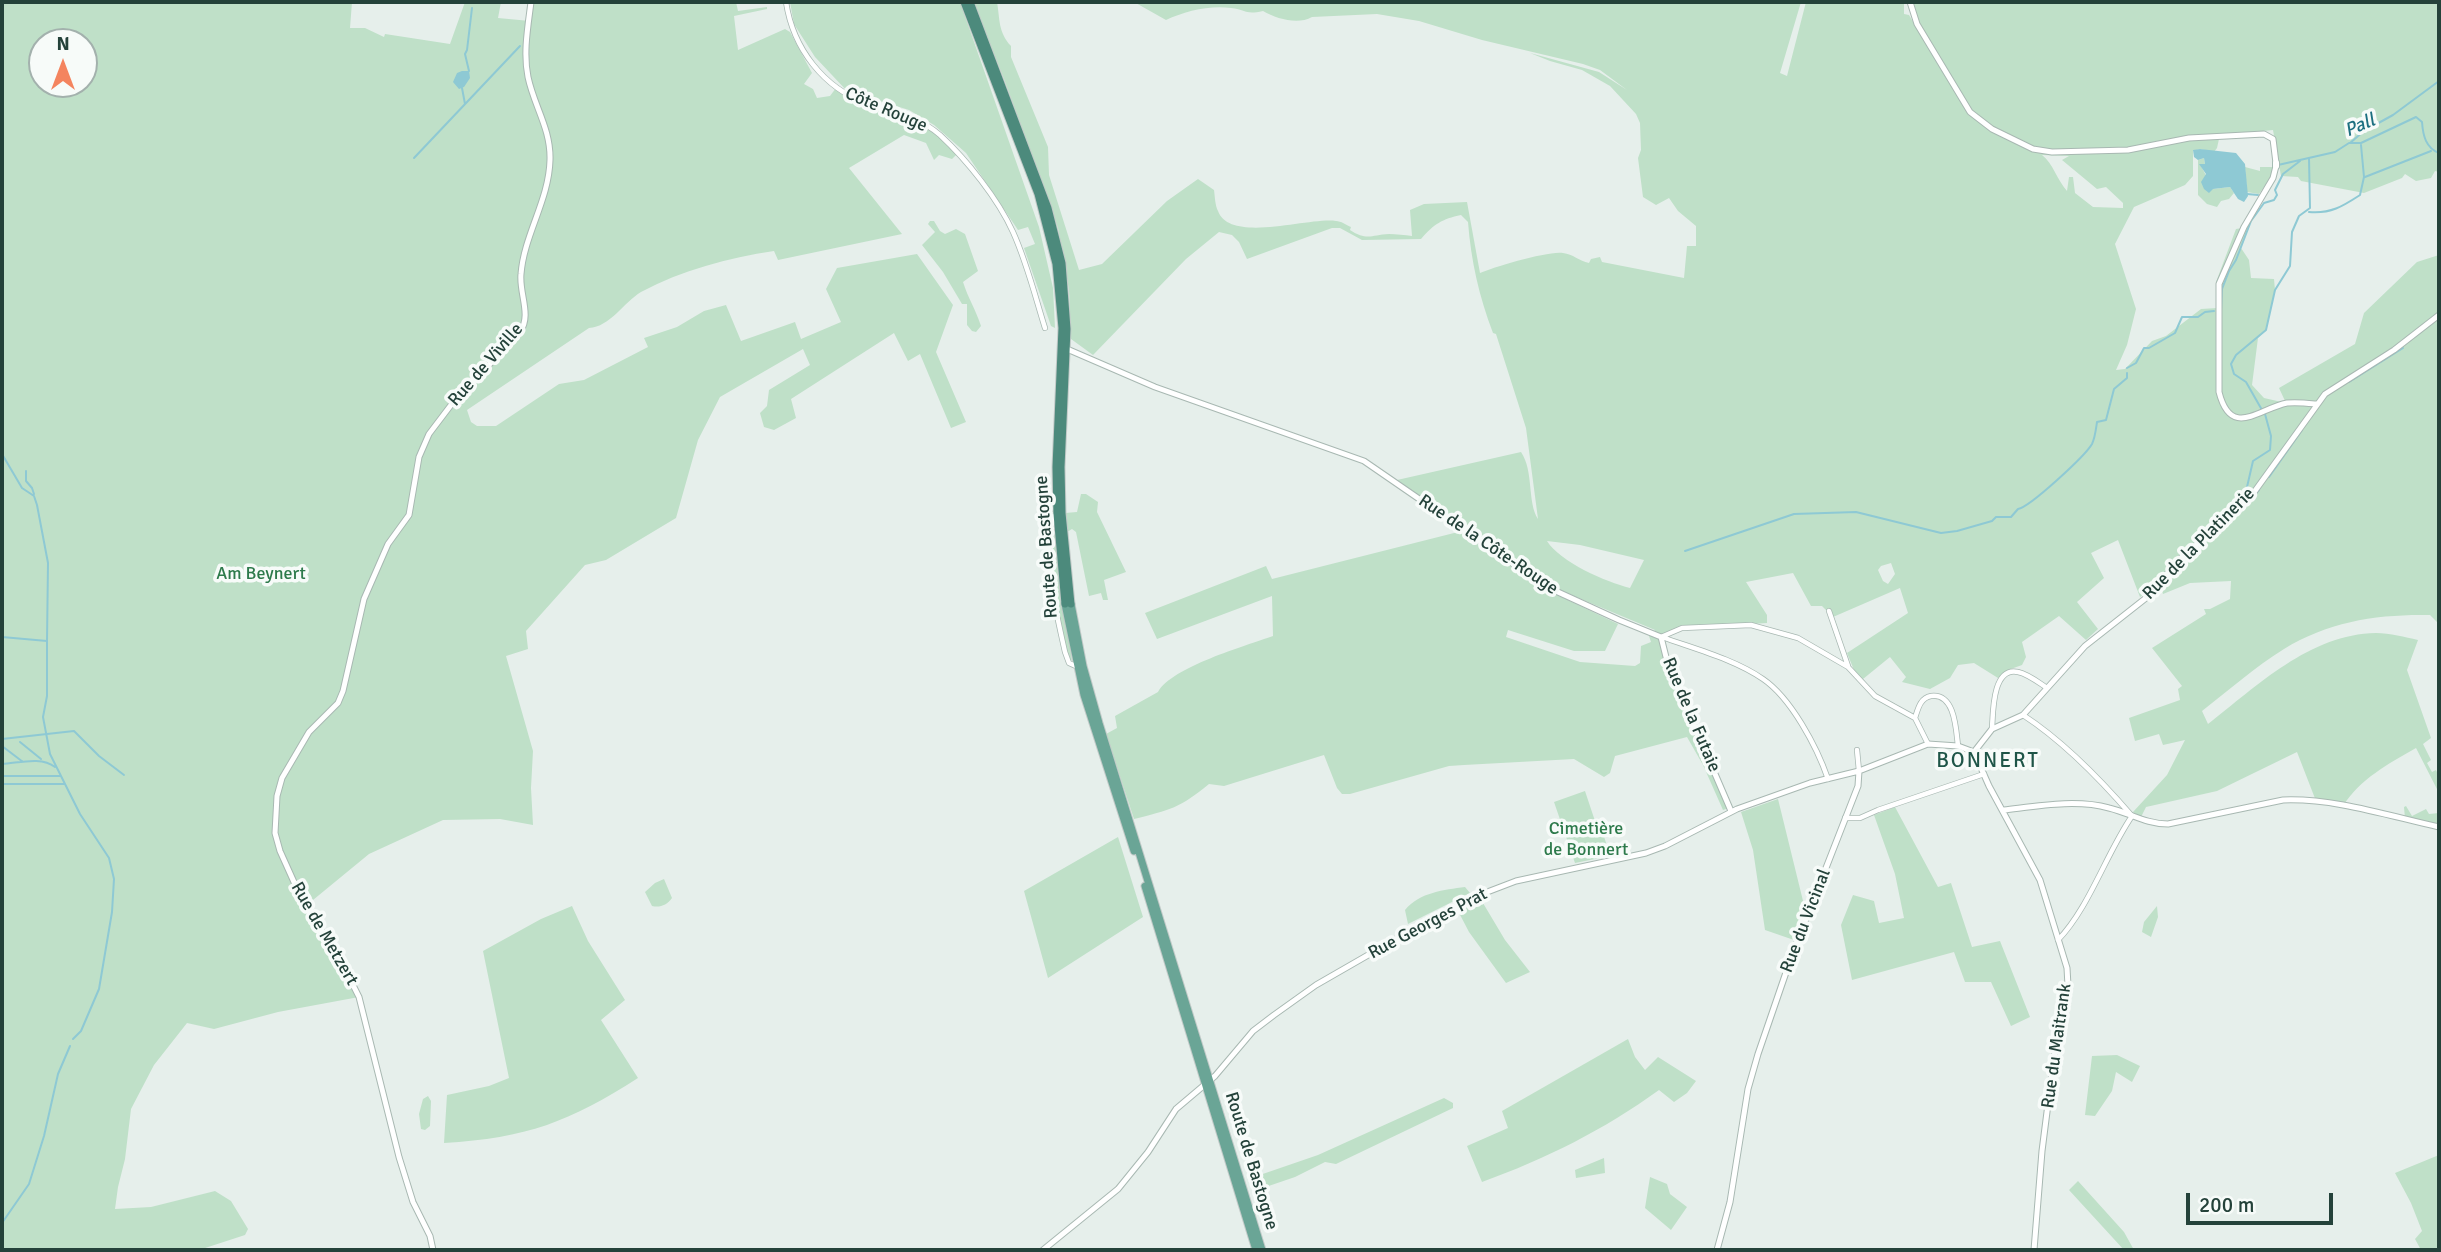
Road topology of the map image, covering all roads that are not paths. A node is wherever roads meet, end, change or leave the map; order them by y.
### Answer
1 (531, 2) edge
2 (786, 2) edge
3 (964, 2) edge
4 (970, 2) edge
5 (1910, 2) edge
6 (2439, 315) edge
7 (1045, 328) dead end
8 (1067, 349) junction
9 (2316, 404) junction
10 (1056, 514) junction
11 (1068, 604) junction
12 (1829, 611) dead end
13 (1661, 637) junction
14 (1078, 667) junction
15 (1848, 667) junction
16 (2047, 688) junction
17 (330, 710) joint
18 (2023, 715) junction
19 (1915, 718) junction
20 (1992, 729) junction
21 (1928, 744) junction
22 (1958, 746) junction
23 (1857, 750) dead end
24 (1974, 752) junction
25 (1859, 771) junction
26 (1984, 774) junction
27 (1828, 779) junction
28 (2004, 810) junction
29 (1731, 811) junction
30 (2132, 816) junction
31 (1845, 818) junction
32 (2439, 827) edge
33 (2058, 940) junction
34 (1208, 1083) junction
35 (433, 1250) edge
36 (1043, 1250) edge
37 (1256, 1250) edge
38 (1262, 1250) edge
39 (1717, 1250) edge
40 (2034, 1250) edge

1 - 17 street, Rue de Viville
2 - 7 street, Côte Rouge
3 - 10 highway, Route de Bastogne
4 - 8 highway, Route de Bastogne
5 - 9 street
6 - 9 street, Rue de la Platinerie
8 - 11 highway, Route de Bastogne
8 - 13 street, Rue de la Côte-Rouge
9 - 16 street, Rue de la Platinerie
10 - 11 highway, Route de Bastogne
10 - 14 street
11 - 14 main road, Route de Bastogne
11 - 34 main road, Route de Bastogne
12 - 15 street
13 - 15 street
13 - 27 street, Rue de la Futaie
13 - 29 street, Rue de la Futaie
14 - 34 main road, Route de Bastogne
15 - 19 street
16 - 18 street, Rue de la Platinerie
16 - 20 street
17 - 35 street, Rue de Metzert
18 - 20 street, Rue de la Platinerie
18 - 30 street
19 - 21 street
19 - 22 street
20 - 24 street, Rue de la Platinerie
21 - 22 street, Rue Georges Prat
21 - 25 street, Rue Georges Prat
22 - 24 street
23 - 25 street
24 - 26 street, Rue du Maitrank
25 - 27 street, Rue Georges Prat
25 - 31 street, Rue du Vicinal
26 - 28 street, Rue du Maitrank
26 - 31 street
27 - 29 street, Rue Georges Prat
28 - 30 street
28 - 33 street, Rue du Maitrank
29 - 34 street, Rue Georges Prat
30 - 32 street
30 - 33 street
31 - 39 street, Rue du Vicinal
33 - 40 street, Rue du Maitrank
34 - 36 street, Rue Georges Prat
34 - 37 main road, Route de Bastogne
34 - 38 main road, Route de Bastogne

